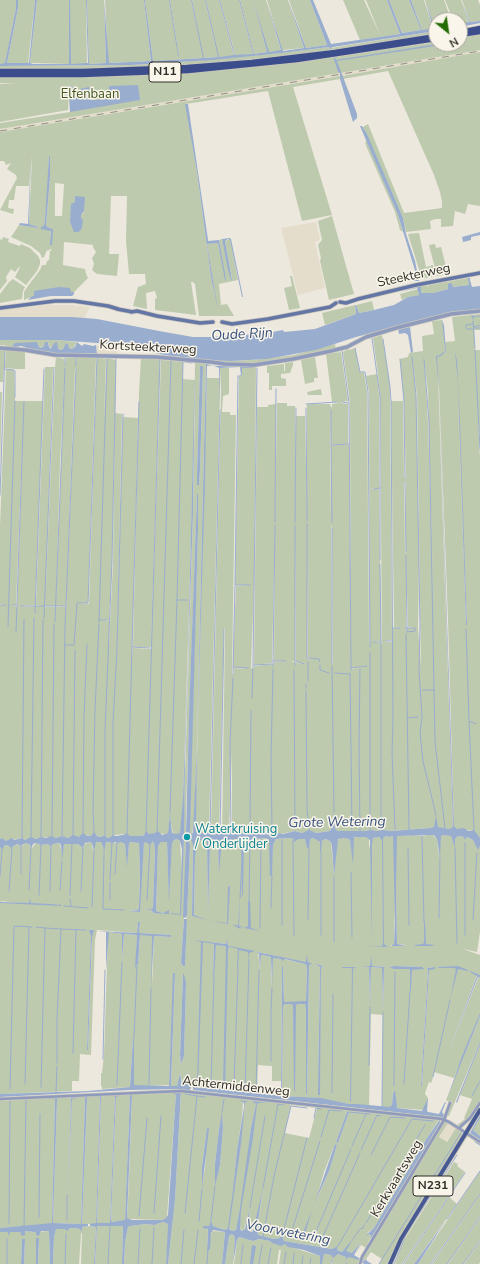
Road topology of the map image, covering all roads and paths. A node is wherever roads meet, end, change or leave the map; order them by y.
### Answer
1 (480, 28) edge
2 (468, 30) edge
3 (480, 32) edge
4 (468, 34) edge
5 (428, 37) edge
6 (428, 40) edge
7 (329, 54) junction
8 (335, 54) junction
9 (0, 71) edge
10 (0, 75) edge
11 (480, 273) edge
12 (0, 308) edge
13 (480, 311) edge
14 (0, 348) edge
15 (0, 1099) edge
16 (450, 1103) dead end
17 (480, 1103) edge
18 (480, 1110) edge
19 (441, 1119) junction
20 (459, 1128) junction
21 (466, 1133) junction
22 (480, 1142) edge
23 (360, 1263) edge
24 (390, 1264) edge

1 - 2 highway
3 - 4 highway
5 - 8 highway, N11
6 - 8 highway, N11
7 - 8 highway, N11
7 - 9 highway, N11
7 - 10 highway, N11
11 - 12 main road, Steekterweg
13 - 14 street, Kortsteekterweg
15 - 19 street, Achtermiddenweg
16 - 19 street, Kerkvaartsweg
17 - 20 street
18 - 21 main road, N231
19 - 20 street, Achtermiddenweg
19 - 23 street, Kerkvaartsweg
20 - 21 street, Achtermiddenweg
21 - 22 street, Achtermiddenweg
21 - 24 main road, N231

